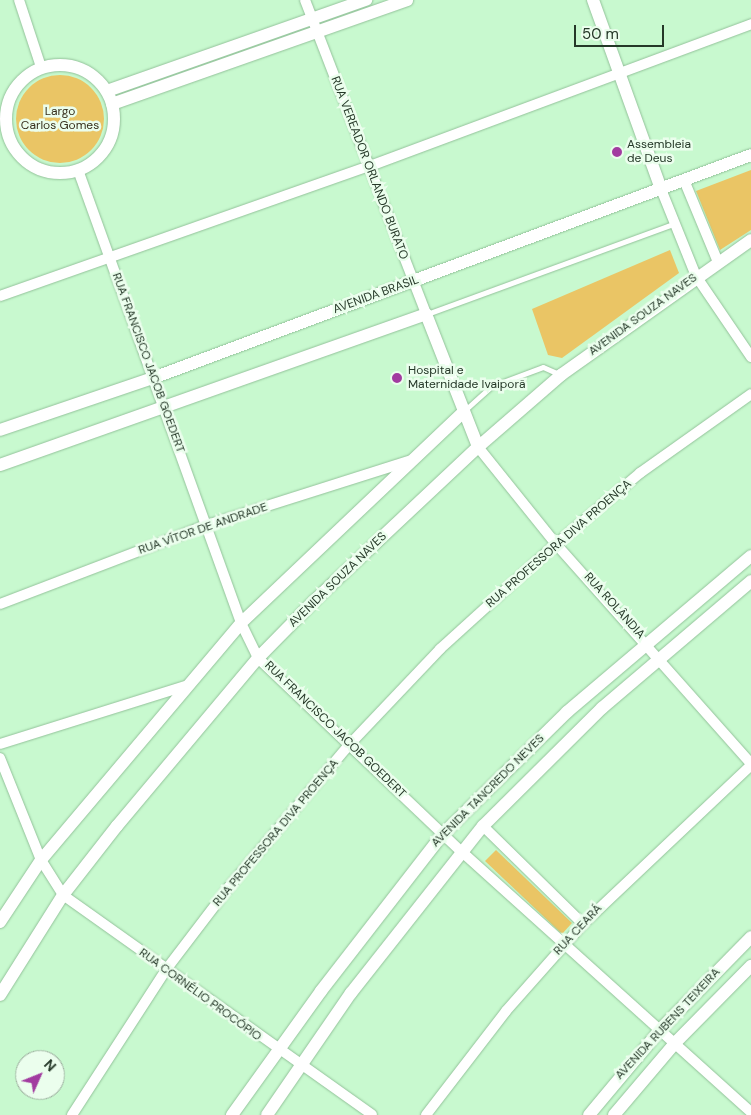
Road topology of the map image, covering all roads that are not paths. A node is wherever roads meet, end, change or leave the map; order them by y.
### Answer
1 (19, 0) edge
2 (305, 0) edge
3 (366, 0) edge
4 (407, 0) edge
5 (593, 0) edge
6 (312, 20) junction
7 (751, 24) edge
8 (316, 33) junction
9 (42, 67) junction
10 (620, 74) junction
11 (107, 91) junction
12 (112, 104) junction
13 (2, 126) edge
14 (6, 145) edge
15 (751, 155) edge
16 (370, 166) junction
17 (78, 170) junction
18 (684, 180) junction
19 (661, 189) junction
20 (672, 224) junction
21 (751, 240) edge
22 (110, 256) junction
23 (718, 262) junction
24 (696, 276) junction
25 (413, 282) junction
26 (0, 296) edge
27 (426, 314) junction
28 (751, 357) edge
29 (561, 375) junction
30 (153, 378) junction
31 (751, 394) edge
32 (163, 406) junction
33 (462, 414) junction
34 (0, 430) edge
35 (478, 447) junction
36 (409, 461) junction
37 (0, 465) edge
38 (207, 525) junction
39 (556, 544) junction
40 (751, 556) edge
41 (751, 580) edge
42 (0, 604) edge
43 (241, 623) junction
44 (647, 643) junction
45 (659, 657) junction
46 (258, 658) junction
47 (185, 686) junction
48 (0, 744) edge
49 (350, 744) junction
50 (0, 758) edge
51 (751, 765) edge
52 (482, 826) junction
53 (442, 834) junction
54 (461, 851) junction
55 (41, 860) junction
56 (63, 895) junction
57 (0, 922) edge
58 (583, 924) junction
59 (751, 937) edge
60 (564, 944) junction
61 (751, 966) edge
62 (166, 971) junction
63 (0, 994) edge
64 (660, 1030) junction
65 (676, 1042) junction
66 (278, 1050) junction
67 (302, 1065) junction
68 (747, 1112) edge
69 (72, 1115) edge
70 (232, 1115) edge
71 (267, 1115) edge
72 (372, 1115) edge
73 (426, 1115) edge
74 (589, 1115) edge
75 (614, 1115) edge

1 - 9 street
2 - 6 street, RUA VEREADOR ORLANDO BURATO
3 - 6 street
4 - 8 street
5 - 10 street
6 - 8 street, RUA VEREADOR ORLANDO BURATO
6 - 11 street
7 - 10 street
8 - 12 street
8 - 16 street, RUA VEREADOR ORLANDO BURATO
9 - 11 street
9 - 13 street
10 - 16 street
10 - 19 street
11 - 12 street
12 - 17 street
13 - 14 street
14 - 17 street
15 - 18 street, AVENIDA BRASIL
16 - 22 street
16 - 25 street, RUA VEREADOR ORLANDO BURATO
17 - 22 street, RUA FRANCISCO JACOB GOEDERT
18 - 19 street, AVENIDA BRASIL
18 - 23 street
19 - 20 street
19 - 25 street, AVENIDA BRASIL
20 - 24 street
20 - 27 lane
21 - 23 street, AVENIDA SOUZA NAVES
22 - 26 street
22 - 30 street, RUA FRANCISCO JACOB GOEDERT
23 - 24 street, AVENIDA SOUZA NAVES
24 - 28 street
24 - 29 street, AVENIDA SOUZA NAVES
25 - 27 street, RUA VEREADOR ORLANDO BURATO
25 - 30 street, AVENIDA BRASIL
27 - 32 street
27 - 33 street, RUA VEREADOR ORLANDO BURATO
29 - 33 lane
29 - 35 street, AVENIDA SOUZA NAVES
30 - 32 street, RUA FRANCISCO JACOB GOEDERT
30 - 34 street, AVENIDA BRASIL
31 - 39 street, RUA PROFESSORA DIVA PROENÇA
32 - 37 street
32 - 38 street, RUA FRANCISCO JACOB GOEDERT
33 - 35 street, RUA VEREADOR ORLANDO BURATO
33 - 36 street
35 - 39 street, RUA ROLÂNDIA
35 - 46 street, AVENIDA SOUZA NAVES
36 - 38 street, RUA VÍTOR DE ANDRADE
36 - 43 street
38 - 42 street, RUA VÍTOR DE ANDRADE
38 - 43 street, RUA FRANCISCO JACOB GOEDERT
39 - 44 street, RUA ROLÂNDIA
39 - 49 street, RUA PROFESSORA DIVA PROENÇA
40 - 44 street, AVENIDA TANCREDO NEVES
41 - 45 street, AVENIDA TANCREDO NEVES
43 - 46 street, RUA FRANCISCO JACOB GOEDERT
43 - 47 street
44 - 45 street, RUA ROLÂNDIA
44 - 53 street, AVENIDA TANCREDO NEVES
45 - 51 street, RUA ROLÂNDIA
45 - 52 street, AVENIDA TANCREDO NEVES
46 - 49 street, RUA FRANCISCO JACOB GOEDERT
46 - 56 street, AVENIDA SOUZA NAVES
47 - 48 street
47 - 55 street
49 - 53 street, RUA FRANCISCO JACOB GOEDERT
49 - 62 street, RUA PROFESSORA DIVA PROENÇA
50 - 55 street, RUA CORNÉLIO PROCÓPIO
51 - 58 street, RUA CEARÁ
52 - 54 street, AVENIDA TANCREDO NEVES
52 - 58 street
53 - 54 street, RUA FRANCISCO JACOB GOEDERT
53 - 66 street, AVENIDA TANCREDO NEVES
54 - 60 street, RUA FRANCISCO JACOB GOEDERT
54 - 67 street, AVENIDA TANCREDO NEVES
55 - 56 street, RUA CORNÉLIO PROCÓPIO
55 - 57 street
56 - 62 street, RUA CORNÉLIO PROCÓPIO
56 - 63 street, AVENIDA SOUZA NAVES
58 - 60 street, RUA CEARÁ
59 - 64 street, AVENIDA RUBENS TEIXEIRA
60 - 64 street, RUA FRANCISCO JACOB GOEDERT
60 - 73 street, RUA CEARÁ
61 - 65 street, AVENIDA RUBENS TEIXEIRA
62 - 66 street, RUA CORNÉLIO PROCÓPIO
62 - 69 street, RUA PROFESSORA DIVA PROENÇA
64 - 65 street, RUA FRANCISCO JACOB GOEDERT
64 - 74 street, AVENIDA RUBENS TEIXEIRA
65 - 68 street, RUA FRANCISCO JACOB GOEDERT
65 - 75 street, AVENIDA RUBENS TEIXEIRA
66 - 67 street, RUA CORNÉLIO PROCÓPIO
66 - 70 street, AVENIDA TANCREDO NEVES
67 - 71 street, AVENIDA TANCREDO NEVES
67 - 72 street, RUA CORNÉLIO PROCÓPIO

